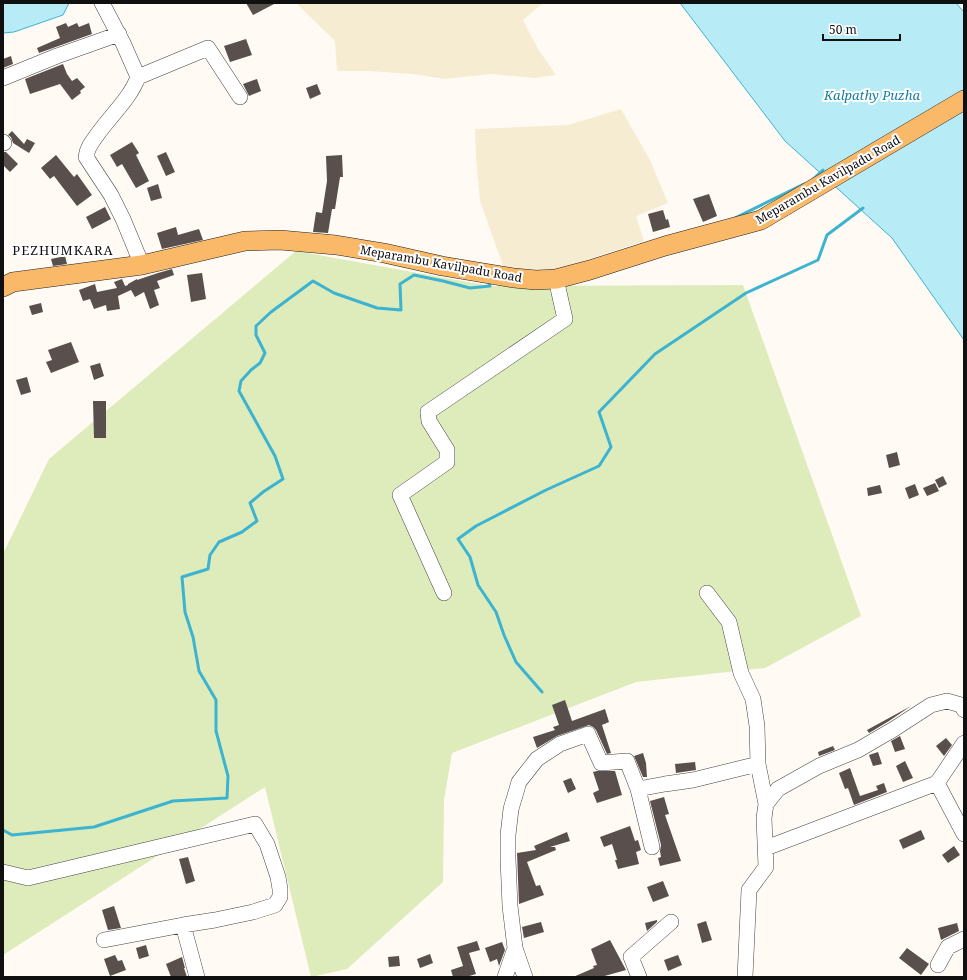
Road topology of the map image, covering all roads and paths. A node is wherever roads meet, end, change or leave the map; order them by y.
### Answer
1 (102, 3) edge
2 (119, 34) junction
3 (138, 77) junction
4 (3, 78) edge
5 (240, 98) dead end
6 (964, 100) edge
7 (142, 265) junction
8 (556, 279) junction
9 (3, 287) edge
10 (444, 593) dead end
11 (707, 593) dead end
12 (964, 710) edge
13 (964, 743) edge
14 (758, 764) junction
15 (937, 783) junction
16 (638, 789) junction
17 (766, 804) junction
18 (964, 834) edge
19 (652, 847) dead end
20 (766, 848) junction
21 (3, 872) edge
22 (670, 922) dead end
23 (183, 925) junction
24 (964, 939) edge
25 (104, 940) dead end
26 (515, 948) junction
27 (938, 966) dead end
28 (197, 977) edge
29 (505, 977) edge
30 (525, 977) edge
31 (639, 977) edge
32 (745, 977) edge

1 - 2 street
2 - 3 street
2 - 4 street
3 - 5 street
3 - 7 street
6 - 8 main road, Meparambu Kavilpadu Road
7 - 8 main road, Meparambu Kavilpadu Road
7 - 9 main road, Meparambu Kavilpadu Road
8 - 10 street
11 - 14 street
12 - 17 street
13 - 15 street
14 - 16 street
14 - 17 street
15 - 18 street
15 - 20 street
16 - 19 street
16 - 26 street
17 - 20 street
20 - 32 street
21 - 23 street
22 - 31 street
23 - 25 street
23 - 28 street
24 - 27 street
26 - 29 street
26 - 30 street

